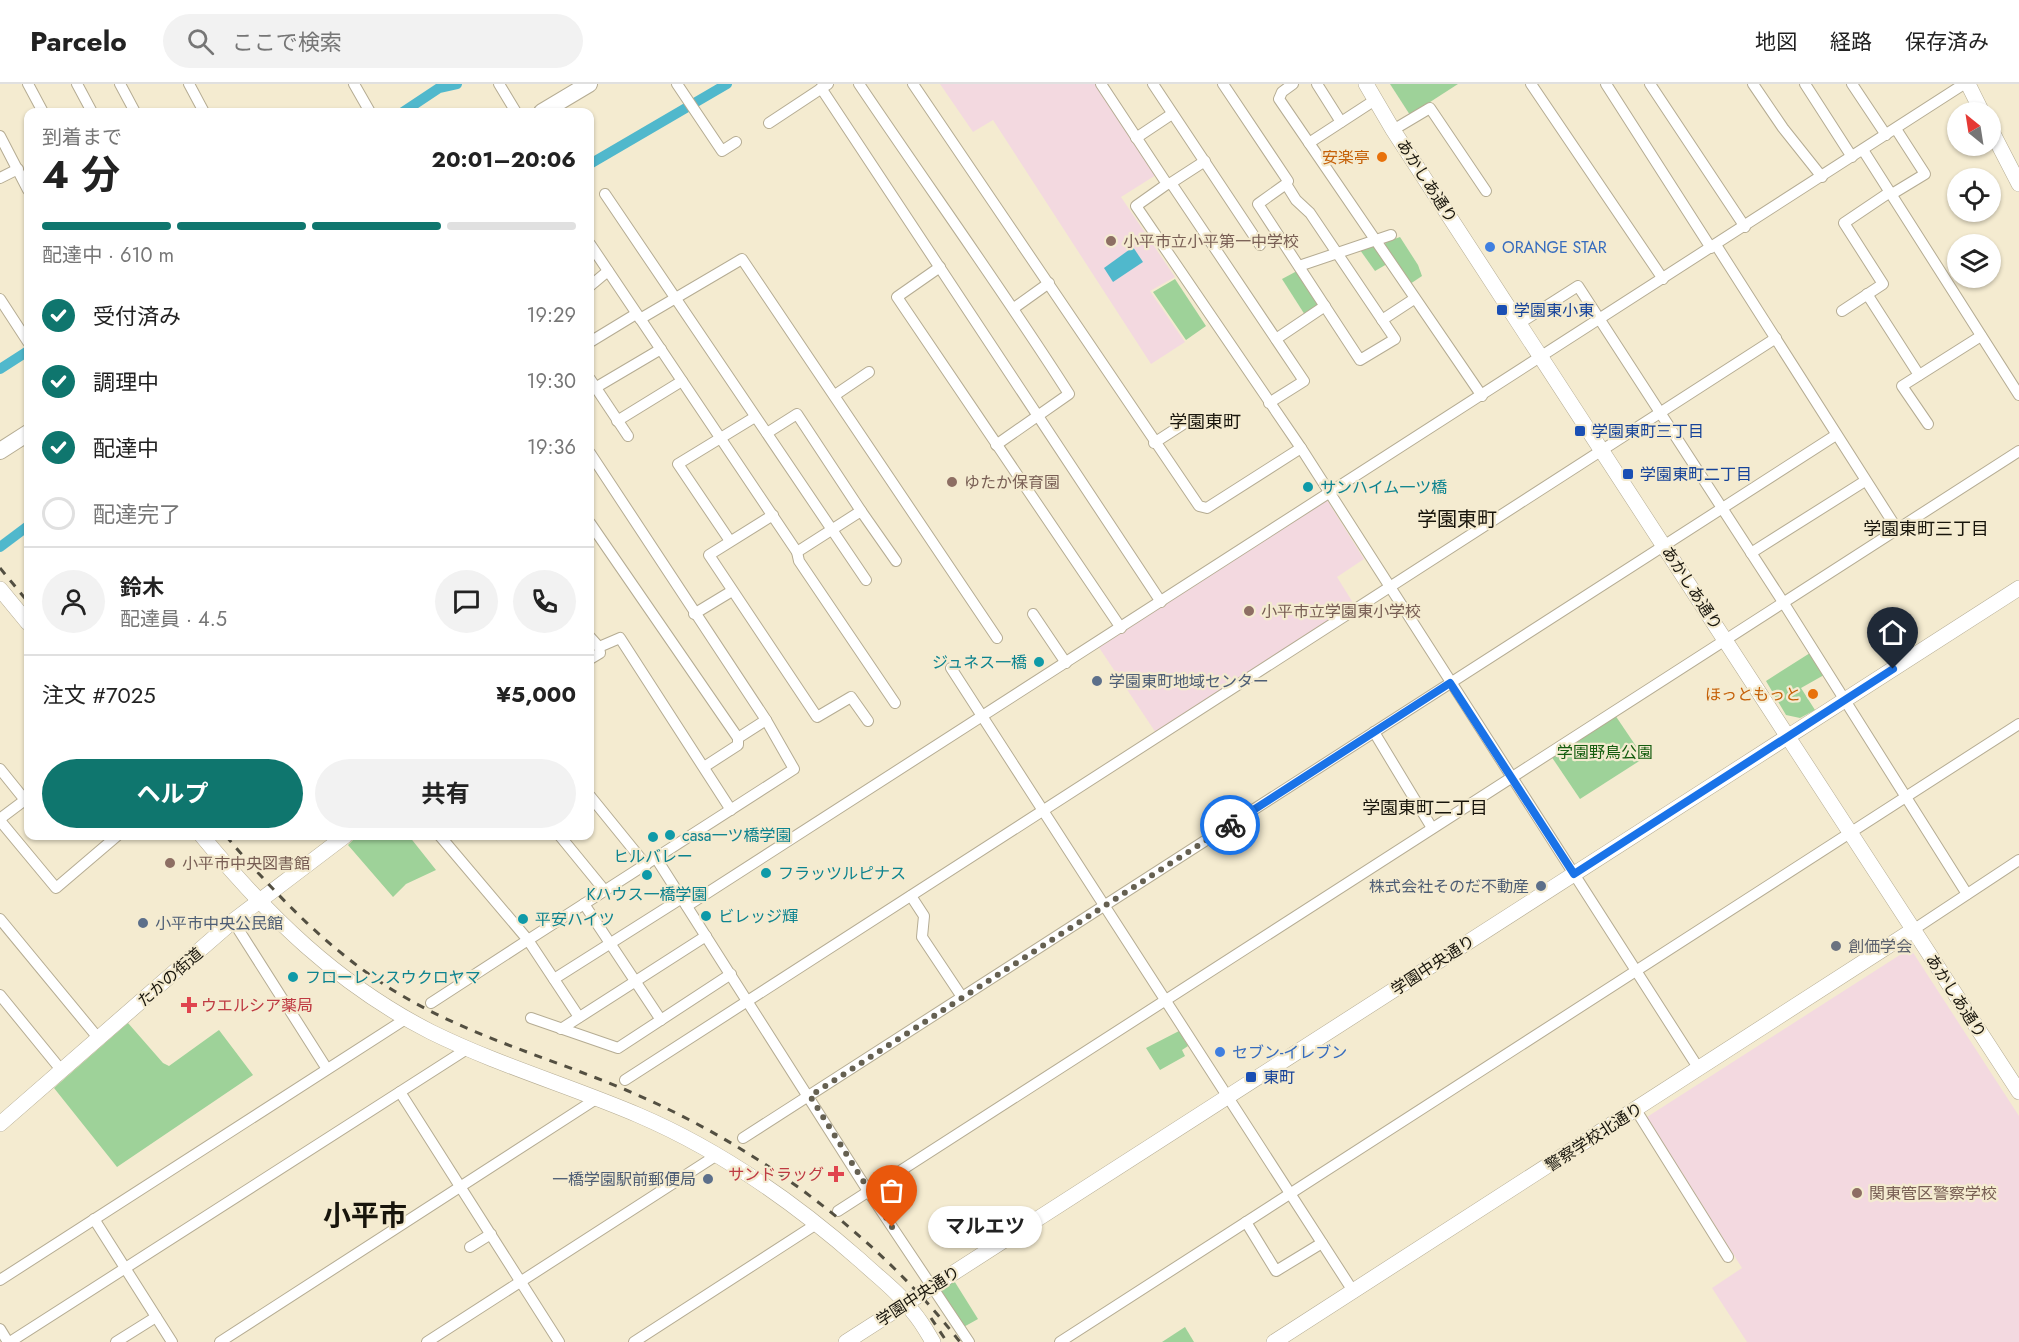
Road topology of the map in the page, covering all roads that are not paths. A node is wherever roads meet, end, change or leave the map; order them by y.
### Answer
1 (28, 84) edge
2 (77, 84) edge
3 (120, 84) edge
4 (189, 84) edge
5 (354, 84) edge
6 (499, 84) edge
7 (589, 84) edge
8 (676, 84) edge
9 (859, 84) edge
10 (913, 84) edge
11 (1101, 84) edge
12 (1153, 84) edge
13 (1223, 84) edge
14 (1293, 84) edge
15 (1317, 84) edge
16 (1366, 84) edge
17 (1532, 84) edge
18 (1606, 84) edge
19 (1650, 84) edge
20 (1753, 84) edge
21 (1805, 84) edge
22 (1852, 84) edge
23 (1966, 84) edge
24 (824, 86) edge
25 (1375, 100) junction
26 (1976, 102) edge
27 (41, 108) edge
28 (90, 108) edge
29 (133, 108) edge
30 (202, 108) edge
31 (368, 108) edge
32 (514, 108) edge
33 (549, 108) edge
34 (1172, 114) junction
35 (1341, 122) junction
36 (769, 123) dead end
37 (1393, 130) junction
38 (1891, 132) junction
39 (0, 136) edge
40 (1136, 138) junction
41 (736, 142) dead end
42 (1309, 143) junction
43 (2001, 149) edge
44 (1863, 150) junction
45 (1852, 157) junction
46 (1205, 161) junction
47 (18, 169) junction
48 (1822, 177) junction
49 (0, 178) edge
50 (24, 182) edge
51 (1169, 184) junction
52 (1287, 184) junction
53 (2019, 184) edge
54 (1486, 191) dead end
55 (1891, 193) junction
56 (605, 194) dead end
57 (1258, 204) junction
58 (1239, 215) junction
59 (1745, 226) junction
60 (1391, 235) dead end
61 (1374, 240) junction
62 (1260, 245) dead end
63 (1713, 247) junction
64 (594, 250) edge
65 (1336, 254) junction
66 (1299, 266) junction
67 (940, 267) junction
68 (608, 271) junction
69 (1664, 279) junction
70 (594, 283) edge
71 (1049, 283) junction
72 (1868, 294) junction
73 (0, 299) edge
74 (674, 299) junction
75 (1414, 299) junction
76 (1325, 306) junction
77 (1014, 308) junction
78 (1842, 311) dead end
79 (638, 316) junction
80 (1382, 320) junction
81 (1600, 320) junction
82 (1520, 323) junction
83 (24, 336) edge
84 (1981, 336) junction
85 (1776, 338) junction
86 (1276, 339) junction
87 (594, 340) edge
88 (661, 349) junction
89 (1542, 358) junction
90 (869, 372) dead end
91 (1919, 375) junction
92 (682, 381) junction
93 (594, 382) edge
94 (594, 386) edge
95 (835, 395) junction
96 (2019, 395) edge
97 (1482, 396) junction
98 (1269, 402) junction
99 (1661, 414) junction
100 (1039, 416) junction
101 (755, 417) junction
102 (617, 421) junction
103 (1188, 421) dead end
104 (1928, 424) dead end
105 (767, 433) junction
106 (1836, 435) junction
107 (24, 436) edge
108 (628, 436) dead end
109 (722, 437) junction
110 (1155, 443) junction
111 (996, 445) junction
112 (1301, 448) junction
113 (0, 451) edge
114 (1603, 451) junction
115 (2019, 451) edge
116 (594, 459) edge
117 (1865, 481) junction
118 (1329, 494) junction
119 (1722, 508) junction
120 (861, 511) junction
121 (773, 515) junction
122 (594, 529) edge
123 (1897, 529) junction
124 (831, 532) junction
125 (730, 541) junction
126 (1664, 545) junction
127 (797, 552) junction
128 (1751, 553) junction
129 (896, 561) dead end
130 (866, 580) dead end
131 (0, 588) edge
132 (1390, 588) junction
133 (2019, 588) edge
134 (732, 591) junction
135 (1161, 602) junction
136 (1783, 602) junction
137 (694, 614) junction
138 (1034, 614) dead end
139 (24, 618) edge
140 (1120, 628) junction
141 (997, 638) dead end
142 (1725, 640) junction
143 (594, 641) edge
144 (599, 647) junction
145 (594, 657) edge
146 (1066, 663) junction
147 (951, 668) dead end
148 (1450, 683) junction
149 (1844, 700) junction
150 (895, 703) dead end
151 (982, 716) junction
152 (766, 720) junction
153 (868, 721) dead end
154 (2019, 724) edge
155 (1374, 732) junction
156 (1787, 737) junction
157 (738, 738) junction
158 (705, 767) junction
159 (0, 769) edge
160 (1511, 777) junction
161 (1906, 796) junction
162 (24, 799) edge
163 (24, 801) edge
164 (594, 801) edge
165 (731, 810) junction
166 (1043, 811) junction
167 (1432, 828) junction
168 (1849, 832) junction
169 (112, 840) edge
170 (205, 840) edge
171 (340, 840) edge
172 (443, 840) edge
173 (563, 840) edge
174 (656, 858) junction
175 (2019, 860) edge
176 (646, 865) junction
177 (1574, 874) junction
178 (605, 891) junction
179 (1967, 894) junction
180 (911, 896) junction
181 (259, 902) junction
182 (684, 902) junction
183 (584, 904) junction
184 (1105, 906) junction
185 (0, 919) edge
186 (233, 921) junction
187 (1913, 930) junction
188 (706, 936) junction
189 (528, 940) junction
190 (610, 943) junction
191 (1635, 971) junction
192 (731, 974) junction
193 (554, 979) junction
194 (635, 981) junction
195 (0, 995) edge
196 (962, 997) junction
197 (1165, 999) junction
198 (748, 1001) junction
199 (431, 1003) dead end
200 (579, 1017) junction
201 (407, 1018) junction
202 (531, 1018) dead end
203 (661, 1020) junction
204 (561, 1029) junction
205 (99, 1039) junction
206 (467, 1049) junction
207 (327, 1069) junction
208 (1699, 1069) junction
209 (63, 1071) junction
210 (625, 1080) dead end
211 (400, 1092) junction
212 (2019, 1092) edge
213 (810, 1096) junction
214 (1228, 1097) junction
215 (596, 1099) junction
216 (1636, 1110) junction
217 (0, 1124) edge
218 (742, 1138) dead end
219 (717, 1155) junction
220 (460, 1187) junction
221 (868, 1191) junction
222 (1290, 1193) junction
223 (838, 1211) dead end
224 (94, 1219) junction
225 (1246, 1222) junction
226 (818, 1223) junction
227 (491, 1234) junction
228 (1322, 1243) junction
229 (470, 1247) dead end
230 (1728, 1257) dead end
231 (125, 1268) junction
232 (0, 1280) edge
233 (520, 1281) junction
234 (932, 1287) junction
235 (1353, 1291) junction
236 (906, 1304) junction
237 (156, 1317) junction
238 (0, 1329) edge
239 (434, 1340) edge
240 (9, 1342) edge
241 (116, 1342) edge
242 (172, 1342) edge
243 (220, 1342) edge
244 (559, 1342) edge
245 (634, 1342) edge
246 (846, 1342) edge
247 (933, 1342) edge
248 (969, 1342) edge
249 (1060, 1342) edge
250 (1274, 1342) edge

1 - 27 street
2 - 28 street
3 - 29 street
4 - 30 street
5 - 31 street
6 - 32 street
7 - 33 main road
8 - 41 street
9 - 77 street
10 - 71 street
11 - 40 street
12 - 34 street
13 - 52 street
14 - 42 street
15 - 35 street
16 - 25 street, あかしあ通り
17 - 69 street
18 - 63 street
19 - 59 street
20 - 48 street
21 - 45 street
22 - 38 street
23 - 26 street
23 - 38 street
24 - 36 street
24 - 67 street
25 - 35 street
25 - 37 street, あかしあ通り
34 - 40 street
34 - 46 street
35 - 42 street
37 - 54 street
37 - 82 street, あかしあ通り
38 - 44 street
38 - 55 street
39 - 47 street
40 - 51 street
42 - 61 street
43 - 53 street
44 - 45 street
44 - 55 street
45 - 48 street
46 - 51 street
46 - 58 street
47 - 49 street
47 - 50 street
48 - 59 street
51 - 86 street
51 - 98 street
52 - 57 street
52 - 65 street
55 - 72 street
55 - 84 street
56 - 74 street
57 - 58 street
57 - 66 street
58 - 62 street
59 - 63 street
60 - 61 street
61 - 65 street
61 - 75 street
63 - 69 street
63 - 85 street
64 - 68 street
65 - 66 street
65 - 80 street
66 - 76 street
67 - 100 street
67 - 111 street
68 - 70 street
68 - 79 street
69 - 81 street
71 - 77 street
71 - 110 street
72 - 78 street
72 - 91 street
73 - 83 street
74 - 79 street
74 - 95 street
74 - 101 street
75 - 80 street
75 - 97 street
76 - 80 street
76 - 86 street
77 - 100 street
79 - 87 street
79 - 88 street
81 - 82 street
81 - 89 street
81 - 99 street
82 - 89 street, あかしあ通り
84 - 91 street
84 - 96 street
85 - 99 street
85 - 106 street
86 - 98 street
88 - 92 street
88 - 93 street
89 - 97 street
89 - 114 street, あかしあ通り
90 - 95 street
91 - 104 street
92 - 102 street
92 - 109 street
94 - 102 street
95 - 141 street
97 - 118 street
98 - 112 street
99 - 114 street
99 - 119 street
100 - 111 street
100 - 135 street
101 - 105 street
101 - 109 street
102 - 108 street
103 - 110 street
105 - 120 street
105 - 124 street
106 - 117 street
106 - 119 street
107 - 113 main road
109 - 121 street
109 - 125 street
110 - 112 street
111 - 140 street
112 - 118 street
114 - 126 street, あかしあ通り
114 - 132 street
115 - 123 street
116 - 137 street
117 - 123 street
117 - 128 street
118 - 132 street
118 - 135 street
119 - 126 street
119 - 128 street
120 - 124 street
120 - 129 street
121 - 125 street
121 - 127 street
122 - 157 street
123 - 136 street
124 - 127 street
124 - 130 street
125 - 134 street
126 - 142 street, あかしあ通り
126 - 148 street
127 - 150 street
128 - 136 street
131 - 139 street
132 - 148 street
132 - 166 street
133 - 149 street, 学園中央通り
134 - 137 street
134 - 153 street
135 - 140 street
136 - 142 street
136 - 149 street
137 - 152 street
138 - 146 street
140 - 146 street
142 - 156 street, あかしあ通り
142 - 160 street
143 - 144 street
144 - 145 street
144 - 158 street
146 - 151 street
147 - 151 street
148 - 155 street
148 - 160 street
149 - 156 street, 学園中央通り
149 - 161 street
151 - 166 street
151 - 182 street
152 - 157 street
152 - 165 street
154 - 161 street
155 - 167 street
155 - 184 street
156 - 168 street, あかしあ通り
156 - 177 street, 学園中央通り
157 - 158 street
158 - 165 street
159 - 162 street
160 - 167 street
160 - 177 street
161 - 168 street
161 - 179 street
163 - 169 street
164 - 176 street
165 - 174 street
166 - 180 street
166 - 184 street
167 - 197 street
168 - 187 street, あかしあ通り
168 - 191 street
170 - 181 street
171 - 181 street, たかの街道
172 - 189 street
173 - 178 street
174 - 176 street
174 - 182 street
175 - 179 street
176 - 178 street
177 - 191 street
177 - 214 street, 学園中央通り
178 - 183 street
179 - 187 street
180 - 196 street
180 - 198 street
181 - 186 street, たかの街道
181 - 201 street
182 - 188 street
182 - 190 street
183 - 189 street
183 - 190 street
184 - 196 street
184 - 197 street
185 - 205 street
186 - 205 street, たかの街道
186 - 207 street
187 - 208 street, 警察学校北通り
187 - 212 street, あかしあ通り
188 - 192 street
188 - 194 street
189 - 193 street
189 - 199 street
190 - 193 street
190 - 194 street
191 - 208 street
191 - 222 street
192 - 198 street
192 - 203 street
193 - 200 street
194 - 200 street
194 - 203 street
195 - 209 street
196 - 213 street
197 - 214 street
197 - 221 street
198 - 210 street
198 - 213 street
200 - 204 street
201 - 206 street
201 - 207 street
202 - 204 street
203 - 204 street
205 - 209 street, たかの街道
206 - 211 street
206 - 215 street
207 - 224 street
208 - 216 street, 警察学校北通り
209 - 217 street, たかの街道
211 - 220 street
211 - 231 street
213 - 218 street
213 - 221 street
214 - 222 street
214 - 234 street, 学園中央通り
215 - 219 street
215 - 220 street
216 - 230 street
216 - 235 street, 警察学校北通り
219 - 226 street
219 - 233 street
220 - 227 street
220 - 243 street
221 - 223 street
221 - 234 street
222 - 225 street
222 - 228 street
224 - 231 street
224 - 232 street
225 - 228 street
225 - 249 street
226 - 236 street
226 - 245 street
227 - 229 street
227 - 233 street
228 - 235 street
231 - 237 street
231 - 240 street
233 - 239 street
233 - 244 street
234 - 236 street, 学園中央通り
234 - 248 street
235 - 250 street, 警察学校北通り
236 - 246 street, 学園中央通り
236 - 247 street
237 - 241 street
237 - 242 street
238 - 240 street

